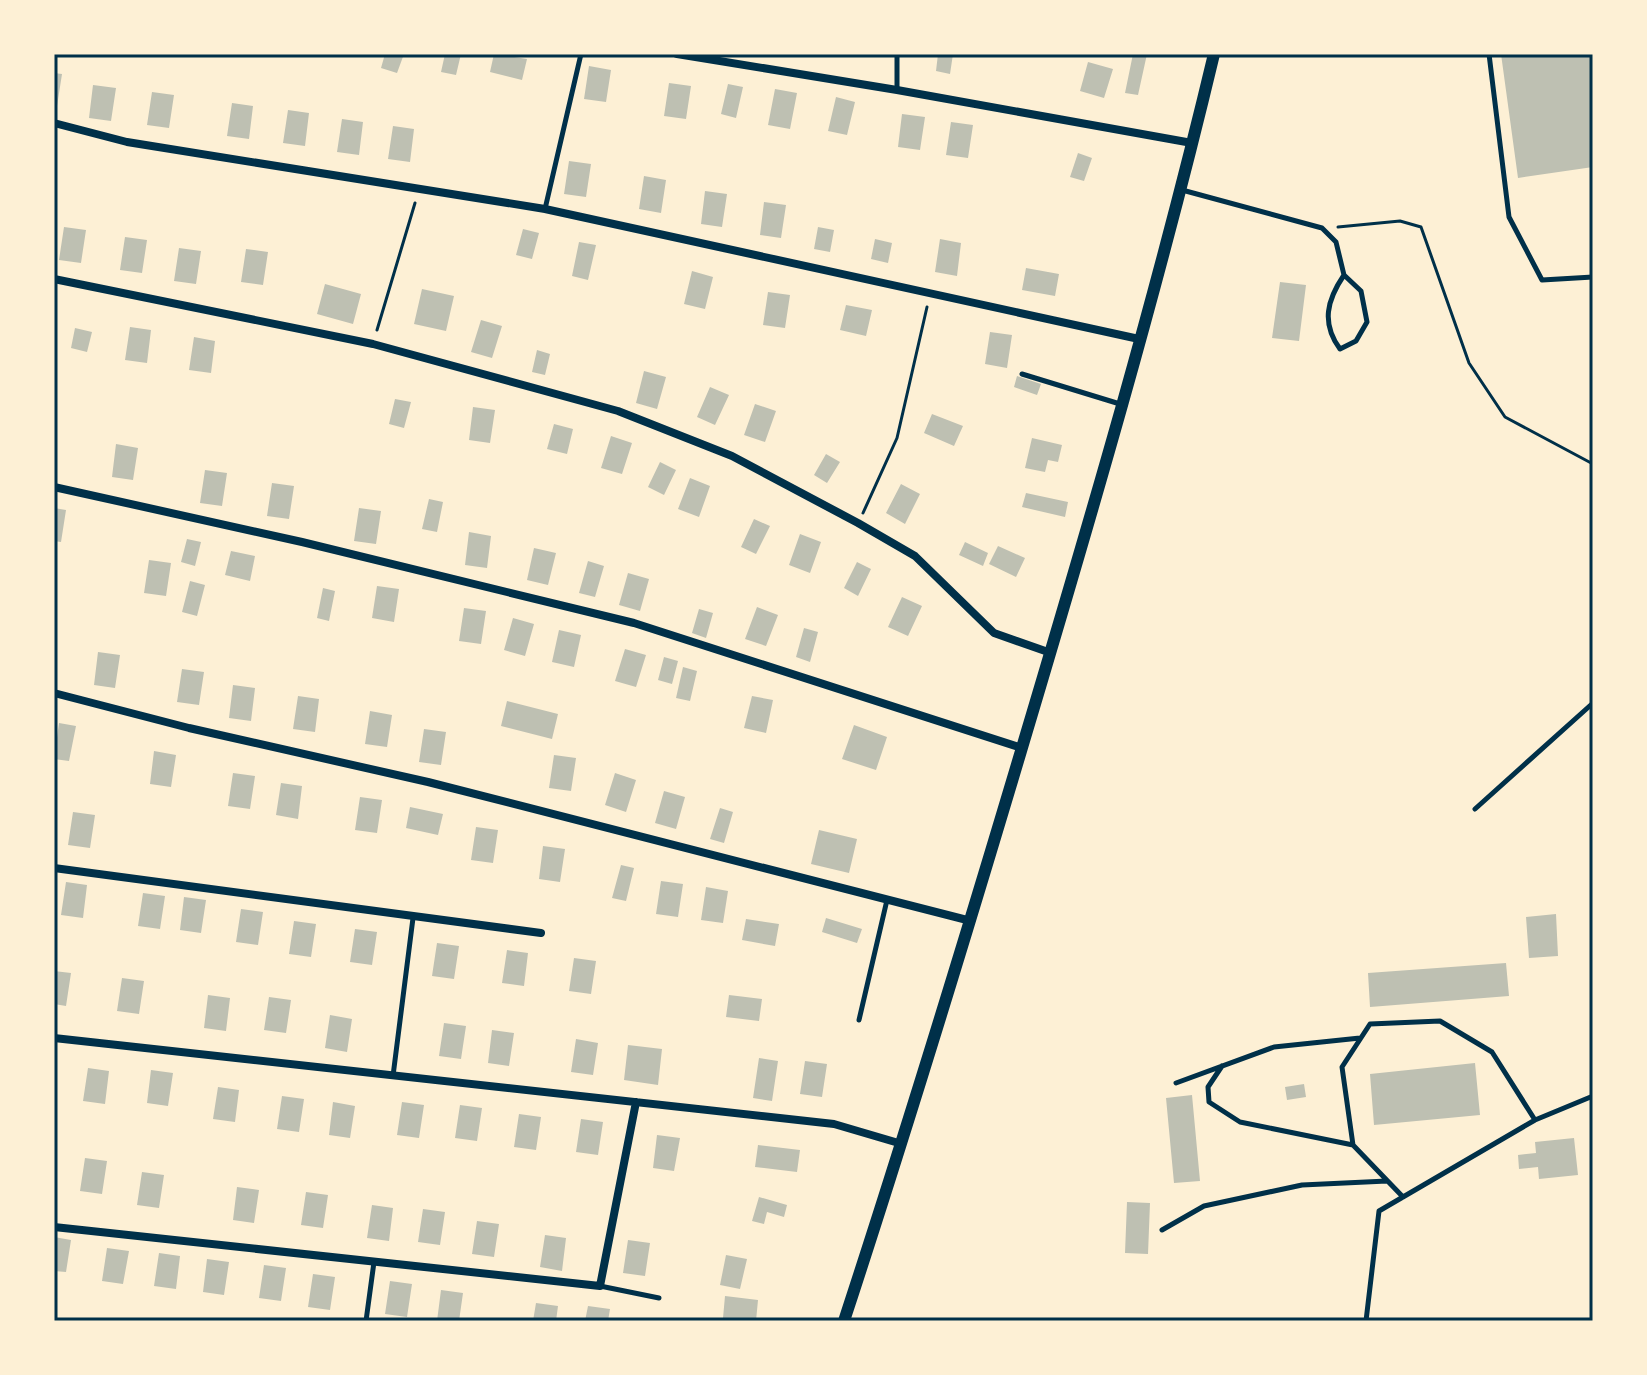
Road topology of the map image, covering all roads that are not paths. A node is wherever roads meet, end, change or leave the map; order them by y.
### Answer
1 (581, 54) edge
2 (677, 54) edge
3 (897, 54) edge
4 (1214, 54) edge
5 (1489, 54) edge
6 (897, 90) junction
7 (54, 123) edge
8 (1192, 143) junction
9 (1181, 190) junction
10 (545, 209) junction
11 (1344, 275) junction
12 (1593, 277) edge
13 (54, 279) edge
14 (1139, 339) junction
15 (1022, 374) dead end
16 (1122, 404) junction
17 (54, 487) edge
18 (1051, 653) junction
19 (54, 693) edge
20 (1593, 703) edge
21 (1022, 748) junction
22 (1475, 809) dead end
23 (54, 868) edge
24 (888, 900) junction
25 (413, 918) junction
26 (971, 921) junction
27 (541, 933) dead end
28 (859, 1020) dead end
29 (54, 1038) edge
30 (1361, 1038) junction
31 (1222, 1066) junction
32 (392, 1076) junction
33 (1176, 1083) dead end
34 (1593, 1096) edge
35 (636, 1102) junction
36 (1535, 1120) junction
37 (902, 1144) junction
38 (1353, 1145) junction
39 (1387, 1181) junction
40 (1403, 1197) junction
41 (54, 1227) edge
42 (1162, 1230) dead end
43 (374, 1262) junction
44 (600, 1286) junction
45 (659, 1298) dead end
46 (366, 1321) edge
47 (844, 1321) edge
48 (1366, 1321) edge

1 - 10 lane
2 - 6 street
3 - 6 lane
4 - 8 street
5 - 12 lane
6 - 8 street
7 - 10 street
8 - 9 street
9 - 11 lane
9 - 14 street
10 - 14 street
11 - 11 lane
13 - 18 street
14 - 16 street
15 - 16 lane
16 - 18 street
17 - 21 street
18 - 21 street
19 - 24 street
20 - 22 lane
21 - 26 street
23 - 25 street
24 - 26 street
24 - 28 lane
25 - 27 street
25 - 32 lane
26 - 37 street
29 - 32 street
30 - 31 lane
30 - 36 lane
30 - 38 lane
31 - 33 lane
31 - 38 lane
32 - 35 street
34 - 36 lane
35 - 37 street
35 - 44 street
36 - 40 lane
37 - 47 street
38 - 39 lane
39 - 40 lane
39 - 42 lane
40 - 48 lane
41 - 43 street
43 - 44 street
43 - 46 lane
44 - 45 lane

